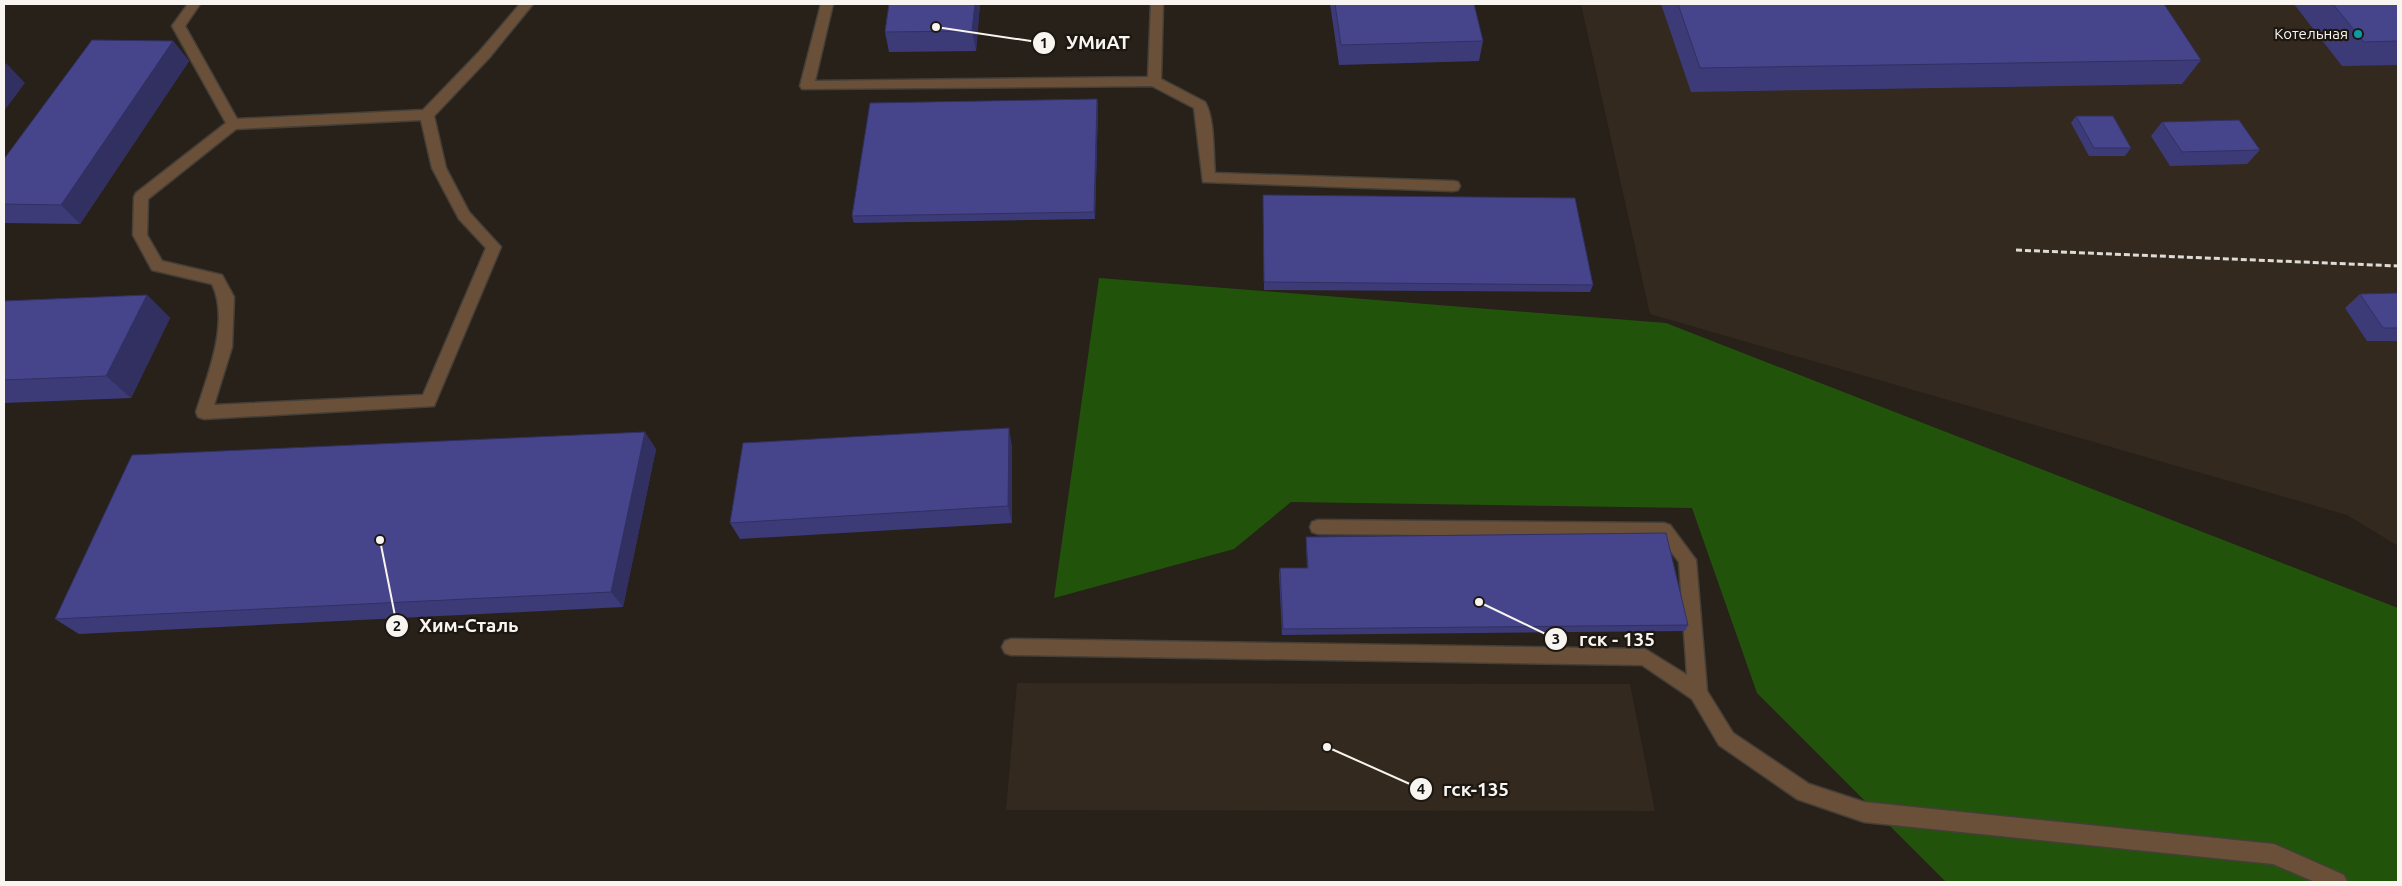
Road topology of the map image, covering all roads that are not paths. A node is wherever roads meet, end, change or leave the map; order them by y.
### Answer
1 (194, 4) edge
2 (527, 4) edge
3 (827, 4) edge
4 (1157, 4) edge
5 (1154, 81) junction
6 (427, 115) junction
7 (233, 124) junction
8 (1453, 186) dead end
9 (1318, 527) dead end
10 (1011, 647) dead end
11 (1698, 693) junction
12 (2337, 882) edge

1 - 7 lane
2 - 6 lane
3 - 5 lane
4 - 5 lane
5 - 8 lane
6 - 7 lane
6 - 7 lane
9 - 11 lane
10 - 11 lane
11 - 12 lane

